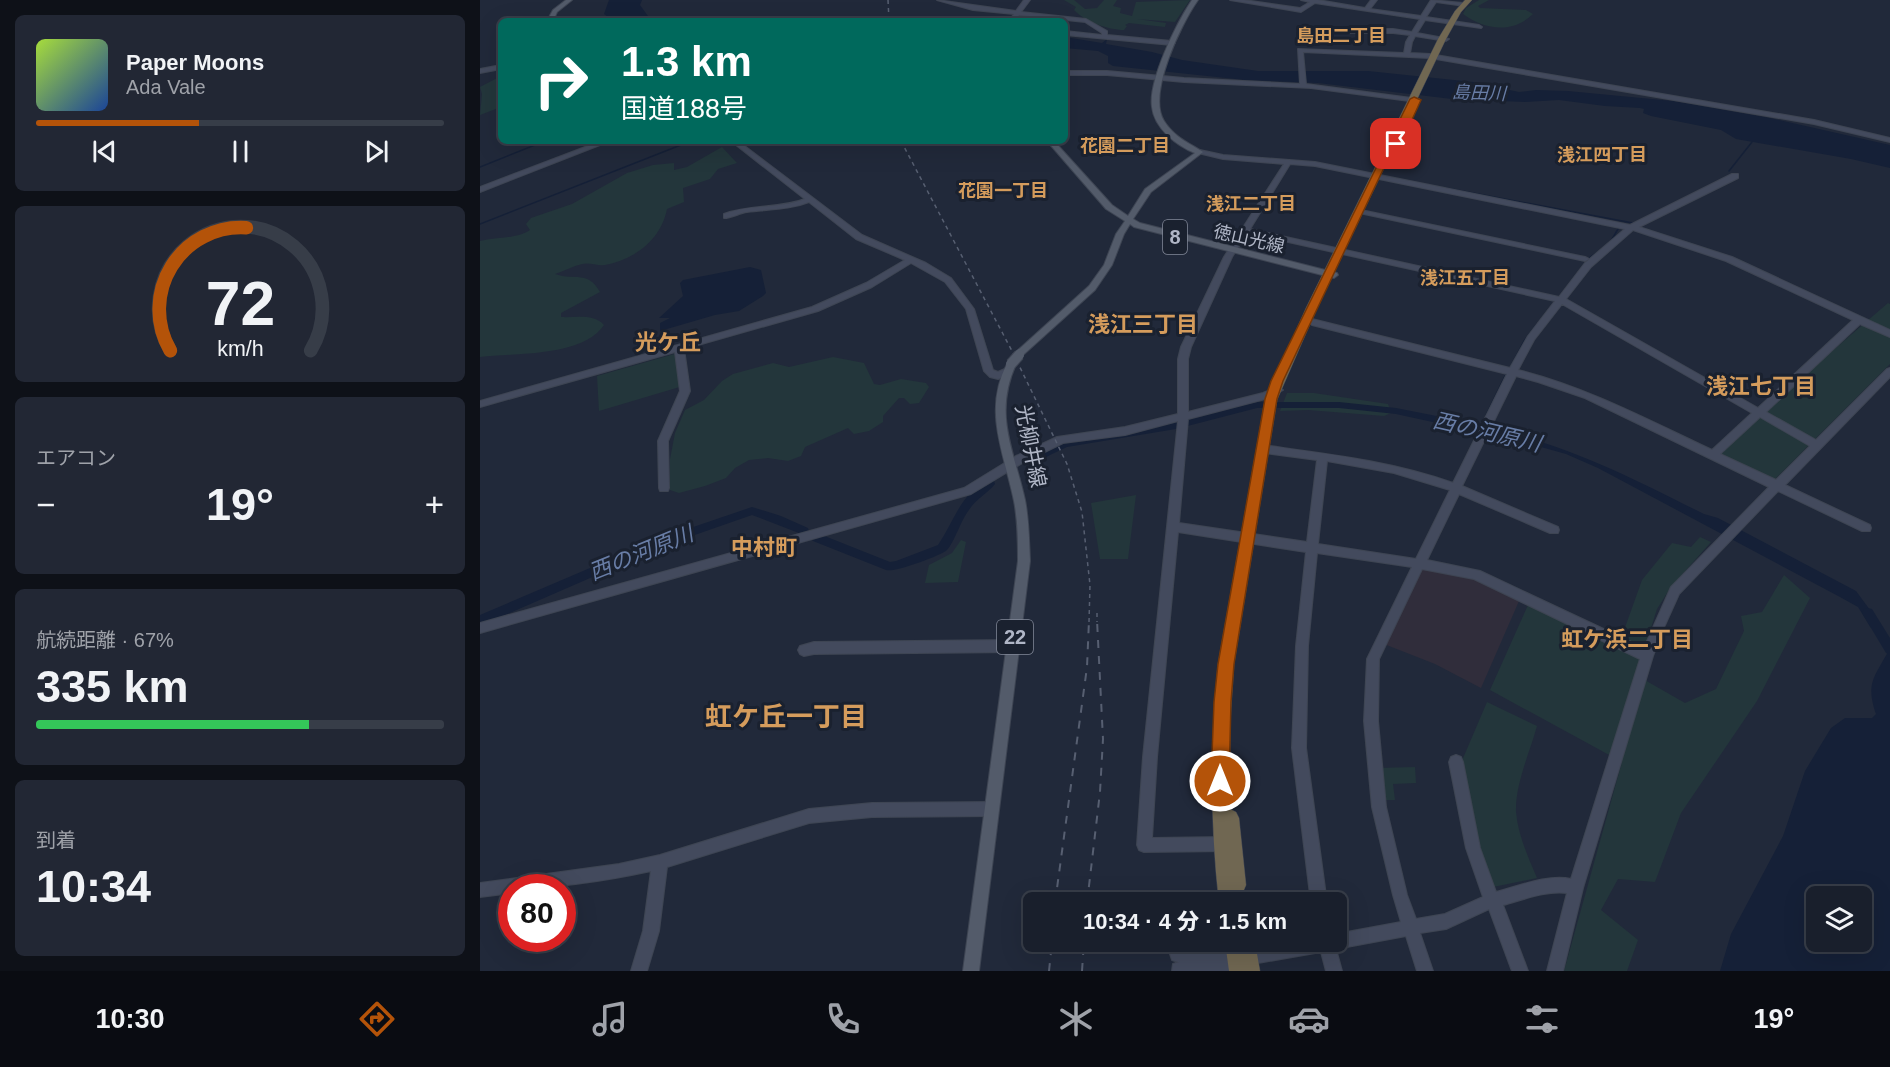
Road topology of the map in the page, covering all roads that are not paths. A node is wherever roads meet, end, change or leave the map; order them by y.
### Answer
1 (569, 0) edge
2 (940, 0) edge
3 (1028, 0) edge
4 (1195, 0) edge
5 (1233, 0) edge
6 (1304, 0) edge
7 (1374, 0) edge
8 (1469, 0) edge
9 (1314, 1) edge
10 (1255, 2) edge
11 (1460, 8) junction
12 (1366, 10) junction
13 (1018, 14) junction
14 (552, 18) edge
15 (1015, 18) edge
16 (1055, 18) edge
17 (1068, 19) edge
18 (1421, 19) junction
19 (1452, 24) junction
20 (1479, 27) dead end
21 (1300, 31) dead end
22 (1068, 33) edge
23 (1413, 34) junction
24 (1104, 37) junction
25 (1444, 39) junction
26 (1172, 44) junction
27 (1407, 55) junction
28 (1435, 58) junction
29 (498, 68) edge
30 (480, 71) edge
31 (1068, 73) edge
32 (1161, 76) junction
33 (1303, 85) junction
34 (1416, 99) junction
35 (1890, 140) edge
36 (599, 144) edge
37 (738, 144) edge
38 (1053, 144) edge
39 (1200, 153) junction
40 (1289, 161) junction
41 (1378, 176) junction
42 (1735, 176) dead end
43 (480, 190) edge
44 (809, 200) junction
45 (1364, 212) junction
46 (727, 216) dead end
47 (1128, 221) junction
48 (1631, 228) junction
49 (1245, 230) junction
50 (1232, 250) junction
51 (1341, 252) junction
52 (1585, 259) dead end
53 (910, 260) junction
54 (1331, 275) junction
55 (1562, 300) junction
56 (1859, 320) junction
57 (1312, 322) junction
58 (1890, 334) edge
59 (679, 348) junction
60 (1009, 367) junction
61 (1890, 371) edge
62 (1513, 373) junction
63 (1274, 400) junction
64 (480, 404) edge
65 (1760, 413) junction
66 (1183, 421) junction
67 (1816, 445) junction
68 (1265, 449) junction
69 (1714, 454) junction
70 (1322, 457) junction
71 (1012, 465) junction
72 (1777, 484) junction
73 (664, 488) dead end
74 (1456, 488) junction
75 (1173, 527) junction
76 (1866, 528) dead end
77 (1554, 530) dead end
78 (1251, 538) junction
79 (1312, 547) junction
80 (1419, 564) junction
81 (480, 628) edge
82 (1014, 646) junction
83 (804, 650) dead end
84 (1647, 656) junction
85 (1456, 762) dead end
86 (992, 809) junction
87 (1228, 844) junction
88 (660, 862) junction
89 (1576, 888) junction
90 (480, 890) edge
91 (1229, 892) edge
92 (1237, 892) edge
93 (1318, 892) edge
94 (1493, 900) junction
95 (1410, 928) junction
96 (1347, 939) edge
97 (1272, 952) edge
98 (1329, 952) edge
99 (1242, 957) edge
100 (1178, 962) edge
101 (639, 971) edge
102 (971, 971) edge
103 (1334, 971) edge
104 (1425, 971) edge
105 (1520, 971) edge
106 (1555, 971) edge

1 - 14 main road
2 - 13 street
3 - 13 street
4 - 26 main road
5 - 10 street
6 - 9 street
7 - 12 street
8 - 11 highway
9 - 10 street
9 - 12 street
11 - 18 street
11 - 19 highway
12 - 18 street
13 - 15 street
13 - 16 street
17 - 24 street
18 - 19 street
18 - 23 street
19 - 20 street
19 - 25 highway
21 - 23 street
22 - 24 street
23 - 25 street
23 - 27 street
24 - 26 street
25 - 28 highway
26 - 32 main road
27 - 28 street
27 - 33 street
28 - 34 highway
28 - 35 street
29 - 30 street
31 - 32 street
32 - 33 street
32 - 39 main road
33 - 34 street
34 - 41 highway
36 - 43 street
37 - 44 street
38 - 47 main road, 徳山光線 / 8
39 - 40 street
39 - 47 main road, 光柳井線 / 22
40 - 41 street
40 - 49 street
41 - 45 highway
41 - 48 street
41 - 51 highway
42 - 48 street
44 - 46 street
44 - 53 street
45 - 51 highway
45 - 52 street
47 - 50 main road, 徳山光線 / 8
47 - 60 main road, 光柳井線 / 22, bridge
48 - 55 street
48 - 56 street
49 - 50 street
49 - 51 street
50 - 54 main road, 徳山光線 / 8
50 - 66 street
51 - 54 highway
51 - 55 street
53 - 59 street
53 - 60 street
54 - 57 highway
54 - 63 highway
55 - 62 street
55 - 65 street
56 - 58 street
56 - 65 street
57 - 62 street
57 - 63 highway
59 - 64 street
59 - 73 street
60 - 71 main road, 光柳井線 / 22
61 - 67 street
62 - 69 street
62 - 74 street
63 - 66 street
63 - 68 highway
65 - 67 street
65 - 69 street
66 - 71 street
66 - 75 street
67 - 72 street
68 - 70 street
68 - 78 highway
69 - 72 street
70 - 74 street
70 - 79 street
71 - 81 street
71 - 82 main road, 光柳井線 / 22
72 - 76 street
72 - 84 street
74 - 77 street
74 - 80 street
75 - 78 street
75 - 87 street
78 - 79 street
78 - 87 highway
79 - 80 street
79 - 93 street
80 - 84 street
80 - 95 street
82 - 83 street
82 - 86 main road, 光柳井線 / 22
84 - 89 street
85 - 94 street
86 - 88 street
86 - 102 main road, 光柳井線 / 22
87 - 91 highway
87 - 92 highway
88 - 90 street
88 - 101 street
89 - 94 street
89 - 106 street
94 - 95 street
94 - 105 street
95 - 96 street
95 - 104 street
97 - 99 street
98 - 103 street
99 - 100 street

